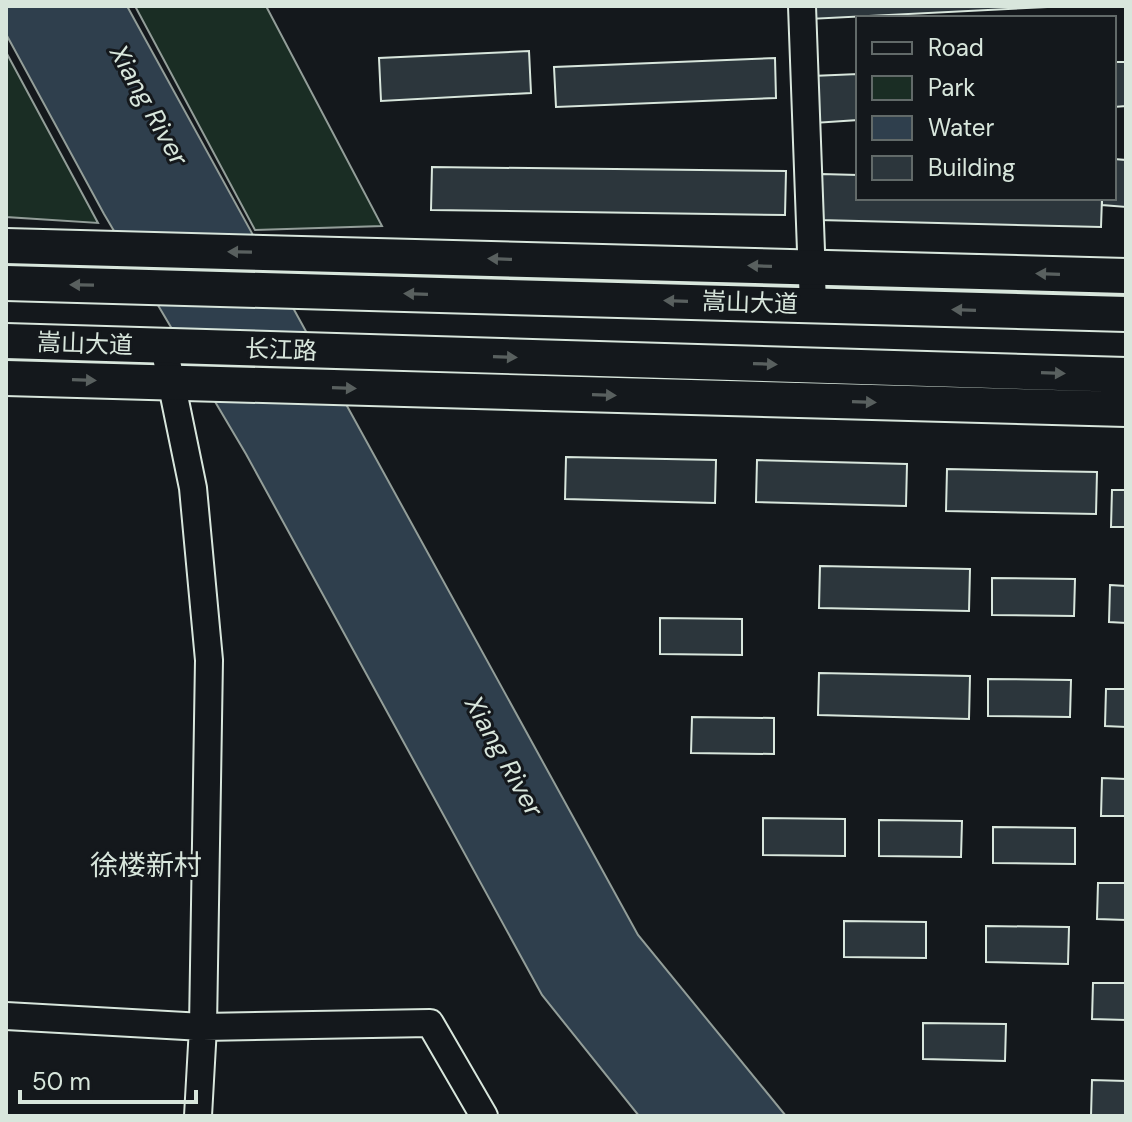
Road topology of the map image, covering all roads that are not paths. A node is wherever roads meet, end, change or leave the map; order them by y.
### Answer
1 (802, 6) edge
2 (6, 246) edge
3 (813, 267) junction
4 (1126, 276) edge
5 (6, 283) edge
6 (813, 305) junction
7 (1126, 314) edge
8 (6, 341) edge
9 (164, 347) junction
10 (1126, 375) edge
11 (6, 378) edge
12 (171, 383) junction
13 (1126, 409) edge
14 (6, 1016) edge
15 (203, 1027) junction
16 (198, 1116) edge
17 (484, 1116) edge

1 - 3 street
3 -> 2 main road
4 -> 3 main road
3 - 6 street
6 -> 5 main road, 嵩山大道
7 -> 6 main road, 嵩山大道
8 - 9 main road, 嵩山大道
9 -> 10 main road, 长江路
9 - 12 street
11 -> 12 main road
12 -> 13 main road
12 - 15 street
14 - 15 street
15 - 16 street
15 - 17 street

